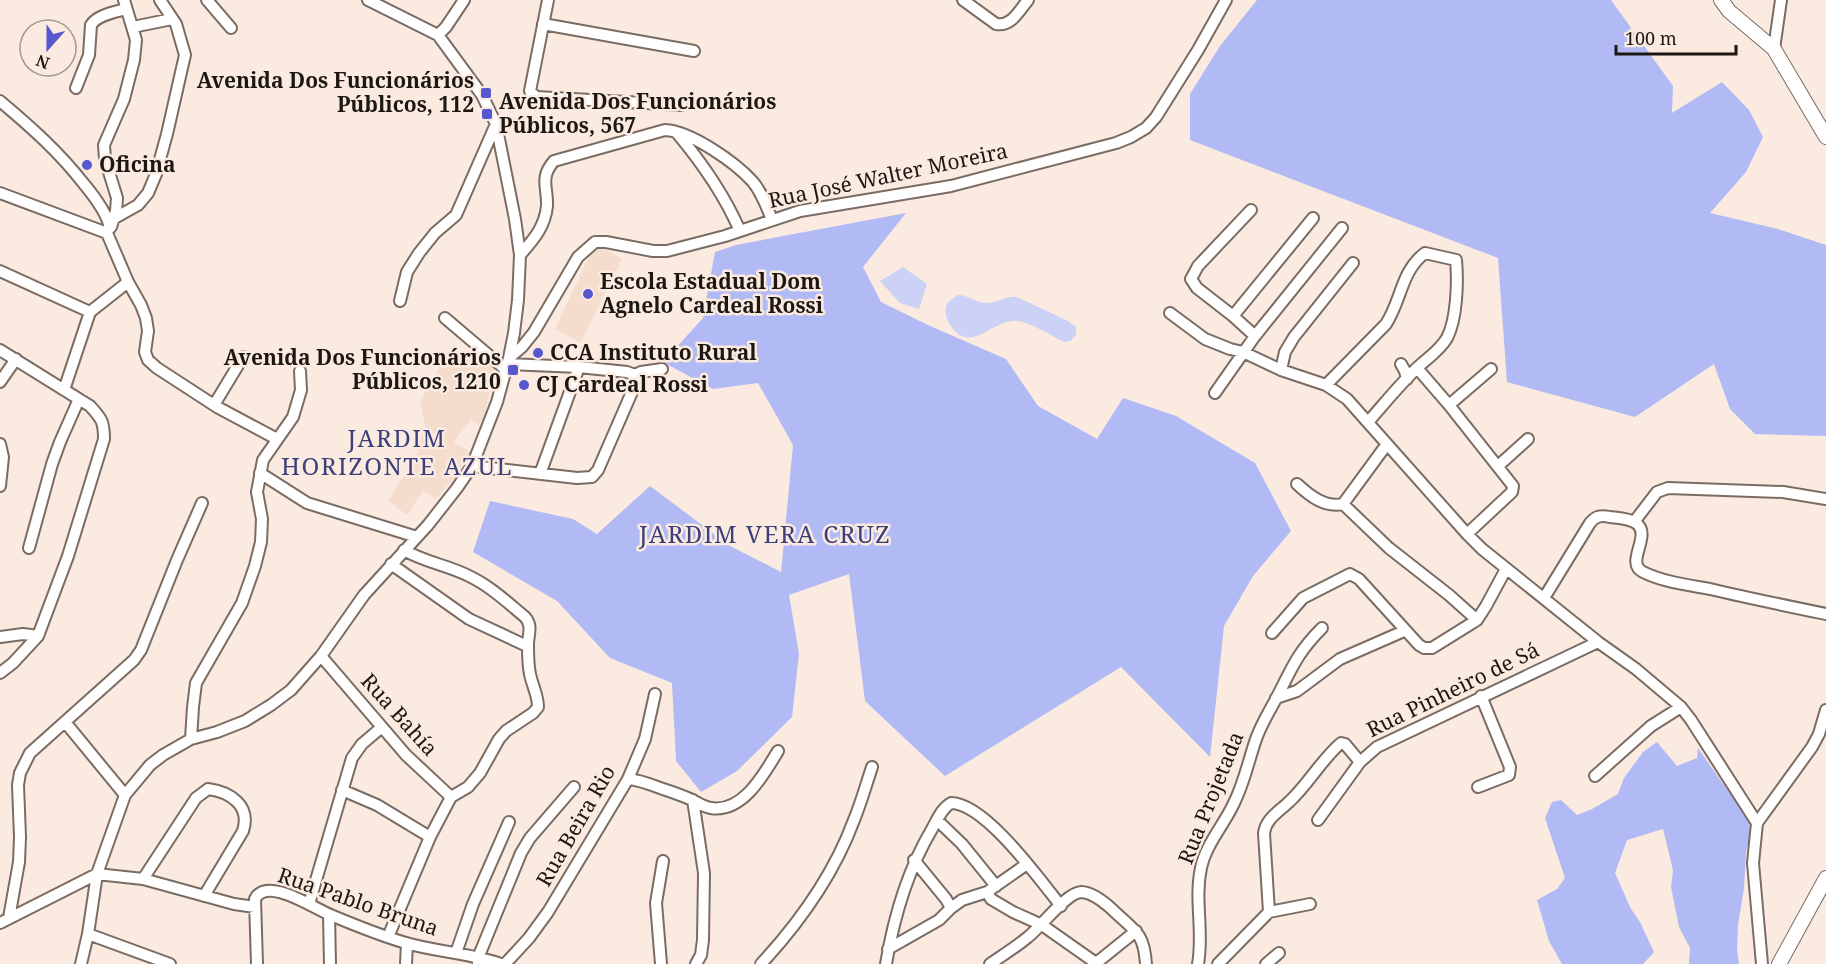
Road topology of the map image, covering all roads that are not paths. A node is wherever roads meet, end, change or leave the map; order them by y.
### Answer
1 (160, 0) edge
2 (207, 0) edge
3 (368, 0) edge
4 (464, 0) edge
5 (548, 0) edge
6 (963, 0) edge
7 (1028, 0) edge
8 (1226, 0) edge
9 (1721, 0) edge
10 (1781, 0) edge
11 (125, 4) edge
12 (172, 19) junction
13 (543, 24) junction
14 (133, 27) junction
15 (231, 28) dead end
16 (438, 34) junction
17 (1774, 49) junction
18 (693, 51) dead end
19 (76, 88) dead end
20 (0, 101) edge
21 (681, 105) dead end
22 (496, 124) junction
23 (675, 130) junction
24 (1826, 137) edge
25 (0, 193) edge
26 (1251, 210) dead end
27 (1313, 218) dead end
28 (772, 220) junction
29 (110, 226) junction
30 (1342, 228) dead end
31 (740, 231) junction
32 (520, 255) junction
33 (1353, 263) dead end
34 (0, 271) edge
35 (128, 282) junction
36 (400, 300) dead end
37 (90, 312) junction
38 (1170, 313) dead end
39 (1233, 316) junction
40 (445, 318) dead end
41 (1255, 336) junction
42 (0, 350) edge
43 (1243, 352) junction
44 (243, 357) dead end
45 (16, 359) junction
46 (507, 363) junction
47 (1401, 364) dead end
48 (579, 367) junction
49 (1417, 368) junction
50 (662, 369) dead end
51 (1491, 369) dead end
52 (300, 370) dead end
53 (1281, 370) junction
54 (635, 375) junction
55 (1407, 379) junction
56 (0, 382) edge
57 (1326, 385) junction
58 (64, 390) junction
59 (1215, 393) dead end
60 (79, 399) junction
61 (214, 405) junction
62 (1449, 405) junction
63 (1368, 422) junction
64 (277, 439) junction
65 (1528, 439) dead end
66 (0, 444) edge
67 (1387, 444) junction
68 (472, 466) junction
69 (1498, 466) junction
70 (260, 473) junction
71 (540, 474) junction
72 (1297, 484) dead end
73 (0, 486) edge
74 (1826, 499) edge
75 (202, 503) dead end
76 (1343, 504) junction
77 (1634, 522) junction
78 (1467, 534) junction
79 (417, 537) junction
80 (29, 548) dead end
81 (404, 550) junction
82 (391, 564) junction
83 (1506, 569) junction
84 (1544, 598) junction
85 (1826, 614) edge
86 (1477, 620) junction
87 (1322, 628) dead end
88 (1404, 630) junction
89 (1272, 633) dead end
90 (38, 636) junction
91 (0, 637) edge
92 (1598, 642) junction
93 (528, 646) junction
94 (321, 656) junction
95 (0, 673) edge
96 (655, 694) dead end
97 (1481, 696) junction
98 (1276, 698) junction
99 (1681, 707) junction
100 (1826, 710) edge
101 (64, 722) junction
102 (382, 727) junction
103 (191, 739) junction
104 (778, 751) dead end
105 (1360, 762) junction
106 (872, 767) dead end
107 (1594, 776) dead end
108 (628, 779) junction
109 (574, 787) dead end
110 (1478, 787) dead end
111 (342, 790) junction
112 (125, 795) junction
113 (451, 797) junction
114 (693, 800) junction
115 (937, 820) junction
116 (1318, 820) dead end
117 (508, 822) dead end
118 (1757, 823) junction
119 (430, 837) junction
120 (663, 861) dead end
121 (914, 861) junction
122 (1027, 864) junction
123 (96, 874) junction
124 (1826, 878) edge
125 (143, 879) junction
126 (992, 889) junction
127 (204, 896) junction
128 (309, 904) junction
129 (1310, 904) dead end
130 (1061, 906) junction
131 (255, 907) junction
132 (951, 908) junction
133 (1269, 912) junction
134 (330, 915) junction
135 (4, 921) edge
136 (1042, 925) junction
137 (1136, 931) junction
138 (88, 934) junction
139 (388, 937) junction
140 (407, 944) junction
141 (888, 949) junction
142 (456, 953) junction
143 (1279, 953) dead end
144 (478, 961) edge
145 (81, 964) edge
146 (170, 964) edge
147 (257, 964) edge
148 (330, 964) edge
149 (406, 964) edge
150 (503, 964) edge
151 (661, 964) edge
152 (696, 964) edge
153 (761, 964) edge
154 (886, 964) edge
155 (990, 964) edge
156 (1095, 964) edge
157 (1146, 964) edge
158 (1198, 964) edge
159 (1218, 964) edge
160 (1266, 964) edge
161 (1762, 964) edge
162 (1779, 964) edge

1 - 12 street
2 - 15 street
3 - 16 street
4 - 16 street
5 - 13 street
6 - 7 street
8 - 28 street, Rua José Walter Moreira
9 - 17 main road
10 - 17 street
11 - 14 street
11 - 19 street
12 - 14 street
12 - 29 street
13 - 18 street
13 - 21 street
14 - 29 street
16 - 22 street
17 - 24 main road
20 - 29 street
22 - 32 street
22 - 36 street
23 - 28 street
23 - 31 street
23 - 32 street
25 - 29 street
26 - 39 street
27 - 39 street
28 - 31 street, Rua José Walter Moreira
29 - 35 street
30 - 41 street
31 - 46 street, Rua José Walter Moreira
32 - 46 street
33 - 53 street
34 - 37 street
35 - 37 street
35 - 61 street
37 - 58 street
38 - 43 street
39 - 41 street
40 - 46 street
41 - 43 street
42 - 45 street
43 - 53 street
43 - 59 street
44 - 61 street
45 - 56 street
45 - 58 street
46 - 48 street
46 - 68 street
47 - 55 street
48 - 54 street
48 - 71 street
49 - 55 street
49 - 57 street
49 - 62 street
50 - 54 street
51 - 62 street
52 - 64 street
53 - 57 street
54 - 71 street
55 - 63 street
57 - 63 street
58 - 60 street
60 - 80 street
60 - 90 street
61 - 64 street
62 - 69 street
63 - 67 street
64 - 70 street
65 - 69 street
66 - 73 street
67 - 76 street
67 - 78 street
68 - 71 street
68 - 79 street
69 - 78 street
70 - 79 street
70 - 103 street
72 - 76 street
74 - 77 street
75 - 101 street
76 - 86 street
77 - 84 street
77 - 85 street
78 - 83 street
79 - 81 street
81 - 82 street
81 - 93 street
82 - 93 street
82 - 94 street
83 - 84 street
83 - 86 street
84 - 92 street
86 - 88 street
87 - 98 street, Rua Projetada
88 - 89 street
88 - 98 street
90 - 91 street
90 - 95 street
92 - 97 street, Rua Pinheiro de Sá
92 - 99 street
93 - 113 street
94 - 102 street, Rua Bahía
94 - 103 street
96 - 108 street, Rua Beira Rio
97 - 105 street, Rua Pinheiro de Sá
97 - 110 street
98 - 158 street, Rua Projetada
99 - 107 street
99 - 118 street
100 - 118 street
101 - 112 street
101 - 135 street
102 - 111 street
102 - 113 street, Rua Bahía
103 - 112 street
104 - 114 street
105 - 116 street, Rua Pinheiro de Sá
105 - 133 street
106 - 153 street
108 - 114 street
108 - 150 street, Rua Beira Rio
109 - 144 street
111 - 119 street
111 - 128 street
112 - 123 street
113 - 119 street
114 - 152 street
115 - 121 street
115 - 122 street
115 - 126 street
117 - 142 street
118 - 161 street
119 - 139 street
120 - 151 street
121 - 132 street
121 - 141 street
122 - 126 street
122 - 130 street
123 - 125 street, Rua Pablo Bruna
123 - 135 street
123 - 138 street
124 - 162 main road
125 - 127 street, Rua Pablo Bruna
125 - 127 street
126 - 132 street
126 - 136 street
127 - 131 street, Rua Pablo Bruna
128 - 131 street, Rua Pablo Bruna
128 - 134 street, Rua Pablo Bruna
129 - 133 street
130 - 136 street
130 - 137 street
131 - 147 street
132 - 141 street
133 - 159 street
134 - 139 street, Rua Pablo Bruna
134 - 148 street
136 - 155 street
136 - 156 street
137 - 156 street
137 - 157 street
138 - 145 street
138 - 146 street
139 - 140 street, Rua Pablo Bruna
140 - 142 street, Rua Pablo Bruna
140 - 149 street
141 - 154 street
142 - 144 street, Rua Pablo Bruna
143 - 160 street
144 - 150 street, Rua Pablo Bruna

